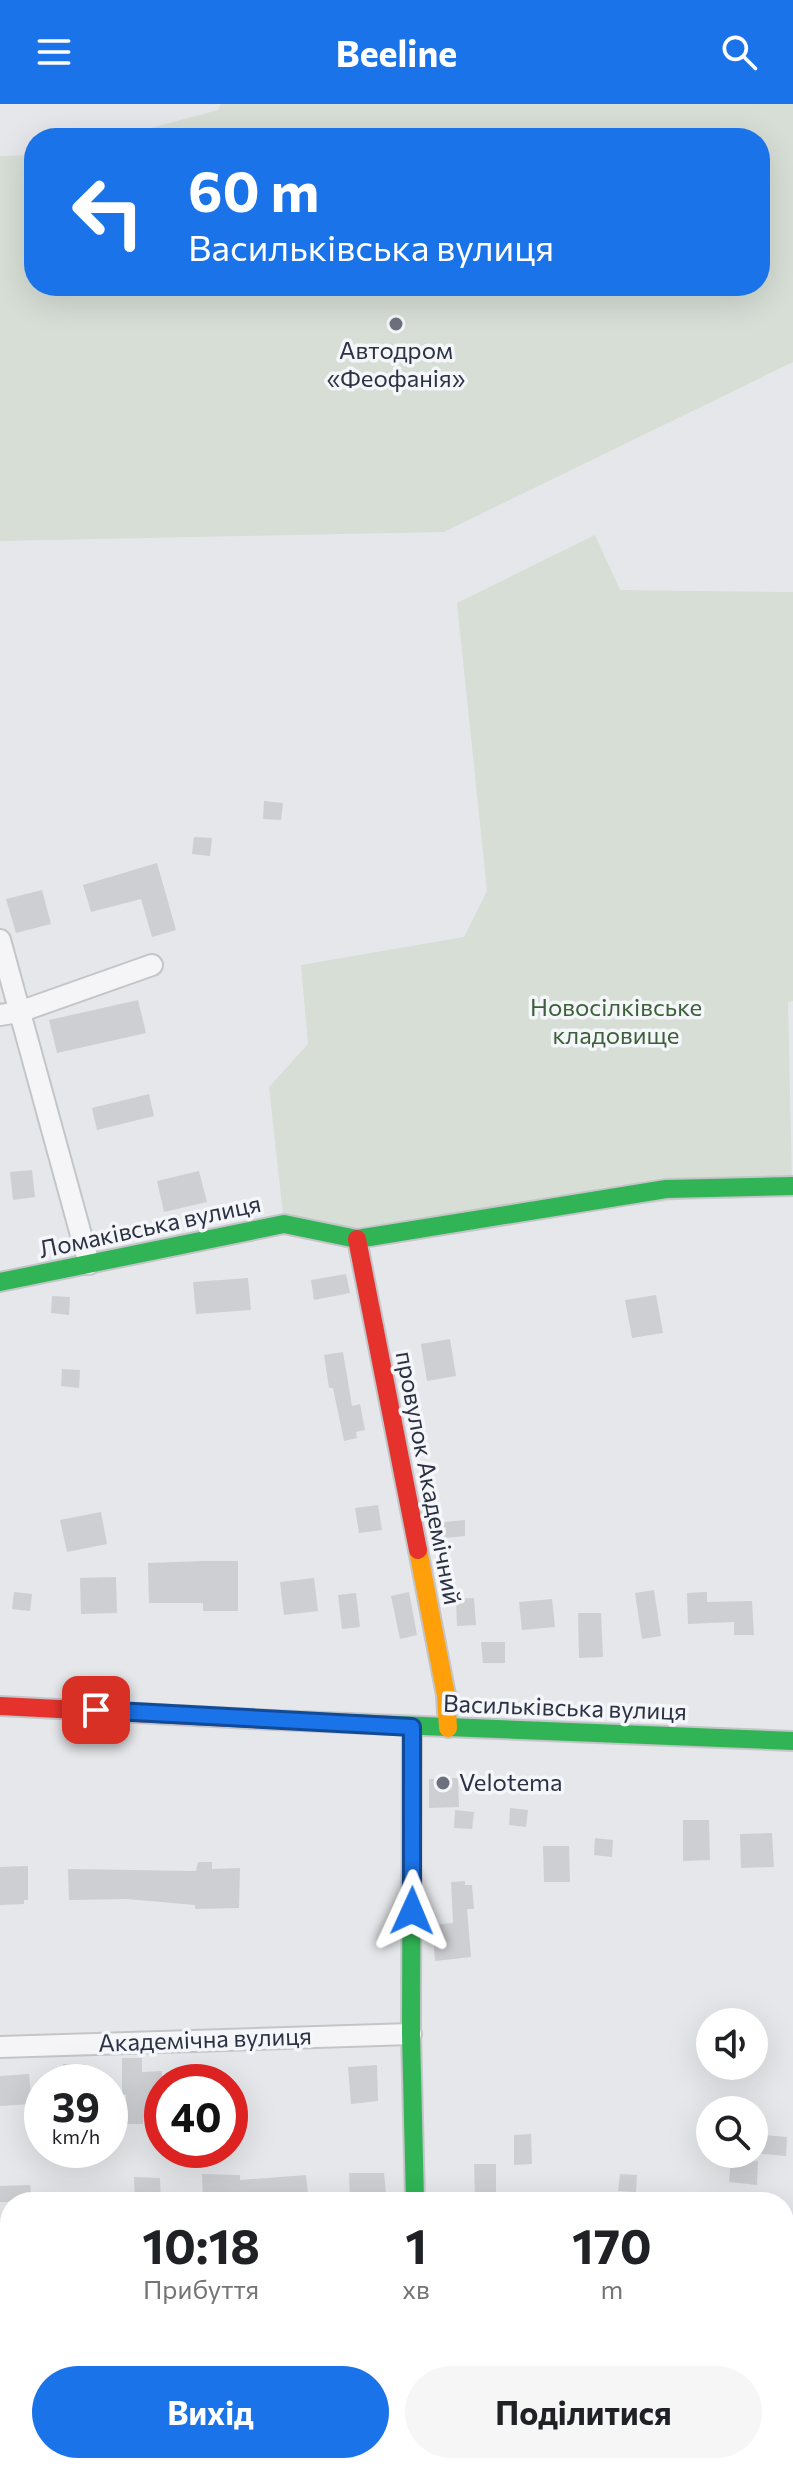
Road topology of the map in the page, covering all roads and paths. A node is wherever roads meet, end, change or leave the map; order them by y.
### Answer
1 (0, 940) edge
2 (152, 965) dead end
3 (9, 1014) edge
4 (793, 1186) edge
5 (357, 1239) junction
6 (89, 1264) junction
7 (0, 1282) edge
8 (0, 1706) edge
9 (412, 1727) junction
10 (448, 1728) junction
11 (793, 1741) edge
12 (411, 2034) junction
13 (0, 2047) edge
14 (415, 2192) edge

1 - 3 street
2 - 3 street
3 - 6 street
4 - 5 street
5 - 6 street, Ломаківська вулиця
5 - 10 street, провулок Академічний
6 - 7 street, Ломаківська вулиця
8 - 9 street, Васильківська вулиця
9 - 10 street, Васильківська вулиця
9 - 12 street
10 - 11 street, Васильківська вулиця
12 - 13 street, Академічна вулиця
12 - 14 street

